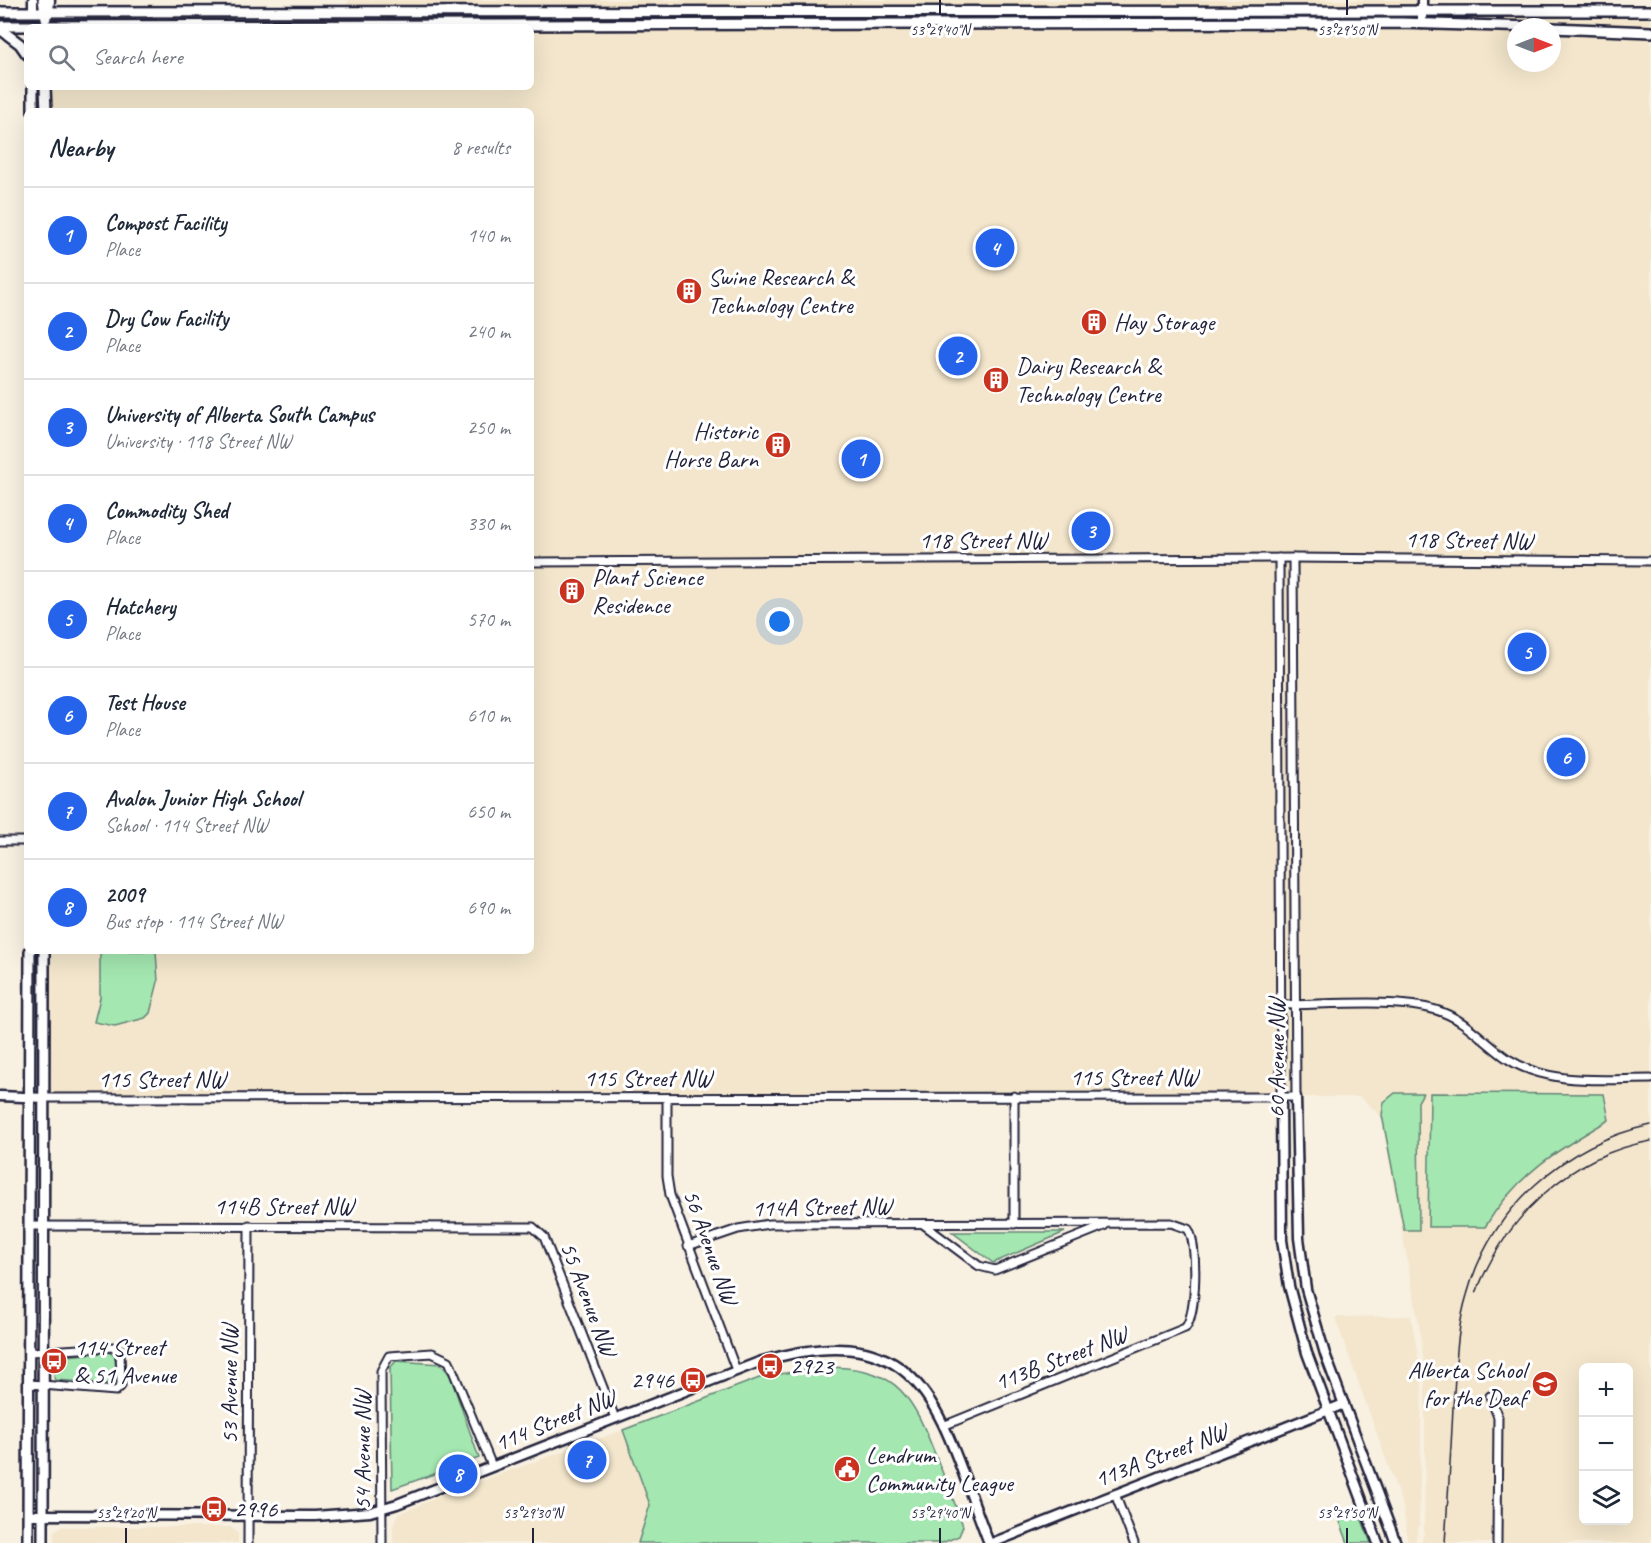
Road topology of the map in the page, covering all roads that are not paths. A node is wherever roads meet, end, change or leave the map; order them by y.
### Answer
1 (33, 0) edge
2 (43, 0) edge
3 (50, 0) edge
4 (1422, 5) edge
5 (1651, 11) edge
6 (0, 12) edge
7 (33, 12) junction
8 (47, 13) junction
9 (34, 24) edge
10 (39, 24) edge
11 (49, 24) edge
12 (1422, 24) junction
13 (534, 26) edge
14 (1507, 26) edge
15 (0, 27) edge
16 (24, 27) edge
17 (1561, 28) edge
18 (1651, 32) edge
19 (24, 50) edge
20 (33, 90) edge
21 (48, 90) edge
22 (33, 108) edge
23 (48, 108) edge
24 (1279, 558) junction
25 (1293, 558) junction
26 (1651, 561) edge
27 (534, 562) edge
28 (0, 840) edge
29 (24, 841) edge
30 (30, 954) edge
31 (44, 954) edge
32 (1281, 1005) junction
33 (1296, 1005) junction
34 (1651, 1079) edge
35 (0, 1096) edge
36 (31, 1096) junction
37 (1014, 1096) junction
38 (1281, 1097) junction
39 (1296, 1097) junction
40 (45, 1098) junction
41 (667, 1098) junction
42 (923, 1224) junction
43 (1014, 1224) junction
44 (1109, 1224) junction
45 (249, 1225) junction
46 (30, 1226) junction
47 (46, 1226) junction
48 (537, 1229) joint
49 (688, 1246) junction
50 (1190, 1323) joint
51 (44, 1351) junction
52 (30, 1352) junction
53 (736, 1370) junction
54 (30, 1384) junction
55 (44, 1386) junction
56 (1490, 1396) dead end
57 (1344, 1404) junction
58 (1328, 1410) junction
59 (615, 1418) junction
60 (943, 1426) junction
61 (492, 1466) junction
62 (1115, 1494) junction
63 (381, 1508) junction
64 (29, 1515) junction
65 (44, 1515) junction
66 (248, 1515) junction
67 (28, 1543) edge
68 (43, 1543) edge
69 (248, 1543) edge
70 (382, 1543) edge
71 (991, 1543) edge
72 (1134, 1543) edge
73 (1378, 1543) edge
74 (1396, 1543) edge
75 (1497, 1543) edge

1 - 7 street
2 - 8 main road
3 - 8 street
4 - 5 main road
4 - 8 main road
4 - 12 street
6 - 7 main road
7 - 8 main road
7 - 9 main road
7 - 10 main road
8 - 11 main road
12 - 13 main road
12 - 14 main road
15 - 16 main road
15 - 19 main road
17 - 18 main road
20 - 22 main road
21 - 23 main road
24 - 25 street, 118 Street NW
24 - 27 street, 118 Street NW
24 - 32 street, 60 Avenue NW
25 - 26 street, 118 Street NW
25 - 33 street, 60 Avenue NW
28 - 29 street
30 - 36 main road
31 - 40 main road
32 - 33 street
32 - 38 street, 60 Avenue NW
33 - 34 street
33 - 39 street, 60 Avenue NW
35 - 36 street, 115 Street NW
36 - 40 street, 115 Street NW
36 - 46 main road
37 - 38 street, 115 Street NW
37 - 41 street, 115 Street NW
37 - 43 street
38 - 39 street, 115 Street NW
38 - 58 street, 60 Avenue NW
39 - 57 street, 60 Avenue NW
40 - 41 street, 115 Street NW
40 - 47 main road
41 - 49 street, 56 Avenue NW
42 - 43 street, 114A Street NW
42 - 44 street, 114A Street NW
42 - 49 street, 114A Street NW
43 - 44 street, 114A Street NW
44 - 50 street, 114A Street NW
45 - 47 street, 114B Street NW
45 - 48 street, 114B Street NW
45 - 66 street, 53 Avenue NW
46 - 47 street, 114B Street NW
46 - 52 main road
47 - 51 main road
48 - 59 street, 55 Avenue NW
49 - 53 street, 56 Avenue NW
50 - 60 street, 113B Street NW
51 - 52 street
51 - 55 main road
51 - 55 street
52 - 54 main road
53 - 59 street, 114 Street NW
53 - 60 street, 114 Street NW
54 - 55 street
54 - 64 main road
55 - 65 main road
56 - 75 street
57 - 58 street, 113A Street NW
57 - 74 street, 60 Avenue NW
58 - 62 street, 113A Street NW
58 - 73 street, 60 Avenue NW
59 - 61 street, 114 Street NW
60 - 71 street, 114 Street NW
61 - 63 street, 114 Street NW
61 - 63 street, 54 Avenue NW
62 - 71 street, 113A Street NW
62 - 72 street
63 - 66 street, 114 Street NW
63 - 70 street, 54 Avenue NW
64 - 65 street, 114 Street NW
64 - 67 main road
65 - 66 street, 114 Street NW
65 - 68 main road
66 - 69 street, 53 Avenue NW

